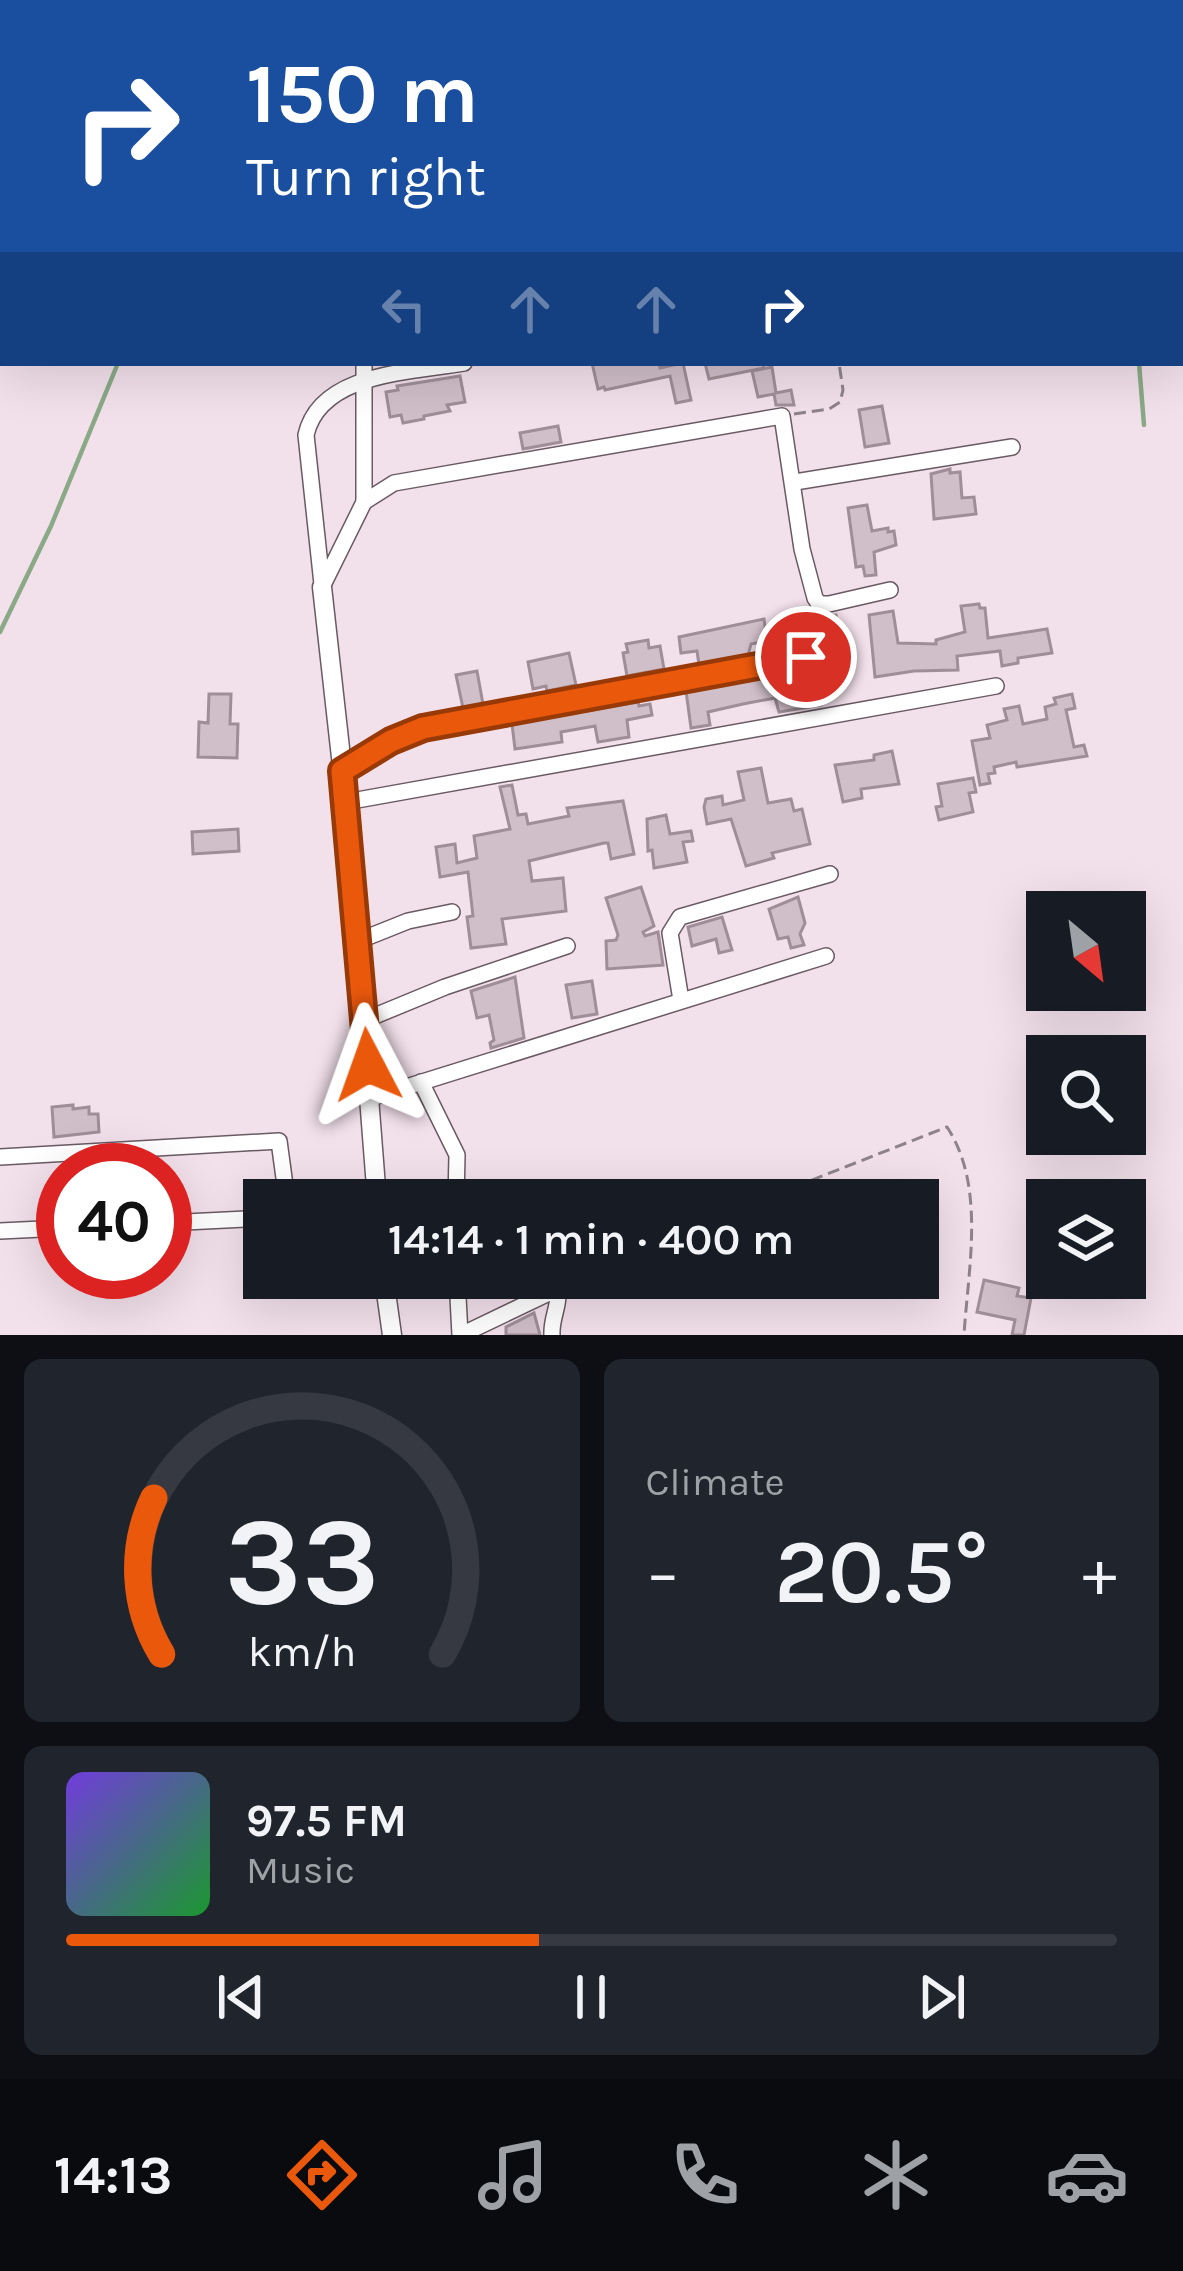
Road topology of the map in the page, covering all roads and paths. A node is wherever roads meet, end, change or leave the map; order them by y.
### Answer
1 (364, 366) edge
2 (448, 366) edge
3 (839, 366) edge
4 (365, 381) junction
5 (782, 416) junction
6 (1012, 447) dead end
7 (795, 482) junction
8 (364, 502) junction
9 (322, 587) junction
10 (890, 590) dead end
11 (806, 657) dead end
12 (996, 686) dead end
13 (342, 771) junction
14 (346, 802) junction
15 (830, 874) dead end
16 (452, 912) dead end
17 (358, 940) junction
18 (567, 946) dead end
19 (826, 956) dead end
20 (681, 1000) junction
21 (365, 1020) junction
22 (421, 1082) junction
23 (371, 1098) junction
24 (0, 1157) edge
25 (284, 1179) edge
26 (376, 1179) edge
27 (456, 1179) edge
28 (814, 1179) edge
29 (243, 1219) edge
30 (192, 1222) edge
31 (36, 1229) edge
32 (0, 1231) edge
33 (388, 1299) edge
34 (458, 1299) edge
35 (532, 1299) edge
36 (557, 1299) edge
37 (392, 1335) edge
38 (460, 1335) edge
39 (552, 1335) edge
40 (964, 1335) edge

1 - 4 street
2 - 4 street
3 - 5 path
4 - 8 street
4 - 9 street
5 - 7 street
5 - 8 street
6 - 7 street
7 - 10 street
8 - 9 street
9 - 13 street
11 - 13 street
12 - 14 street
13 - 14 street
14 - 17 street
15 - 20 street
16 - 17 street
17 - 21 street
18 - 21 street
19 - 20 street
20 - 22 street
21 - 23 street
22 - 23 street
22 - 27 street
23 - 26 street
24 - 25 street
28 - 40 path
29 - 30 street
31 - 32 street
33 - 37 street
34 - 38 street
35 - 38 street
36 - 39 street

